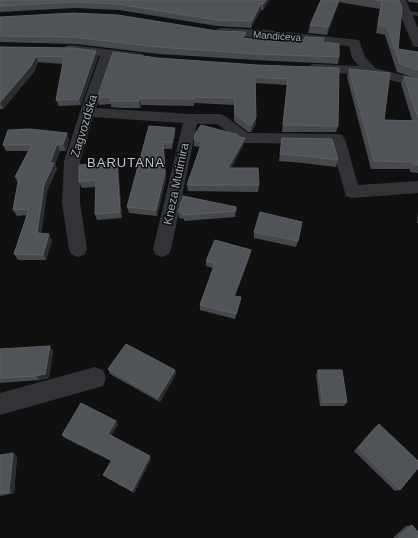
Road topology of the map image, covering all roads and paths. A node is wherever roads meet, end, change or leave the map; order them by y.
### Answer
1 (400, 0) edge
2 (405, 14) junction
3 (418, 14) edge
4 (209, 31) edge
5 (418, 43) edge
6 (55, 49) edge
7 (108, 53) junction
8 (152, 59) edge
9 (301, 68) edge
10 (370, 71) junction
11 (418, 82) edge
12 (87, 112) junction
13 (191, 119) junction
14 (418, 187) edge
15 (78, 249) dead end
16 (162, 249) dead end
17 (95, 378) dead end
18 (0, 404) edge

1 - 2 street
2 - 3 lane
2 - 5 street
4 - 10 street, Mandićeva
6 - 7 street
7 - 8 street
7 - 12 street, Zagvozdska
9 - 10 street
10 - 11 street
12 - 13 street
12 - 15 street, Zagvozdska
13 - 14 street
13 - 16 street, Kneza Mutimira
17 - 18 street

